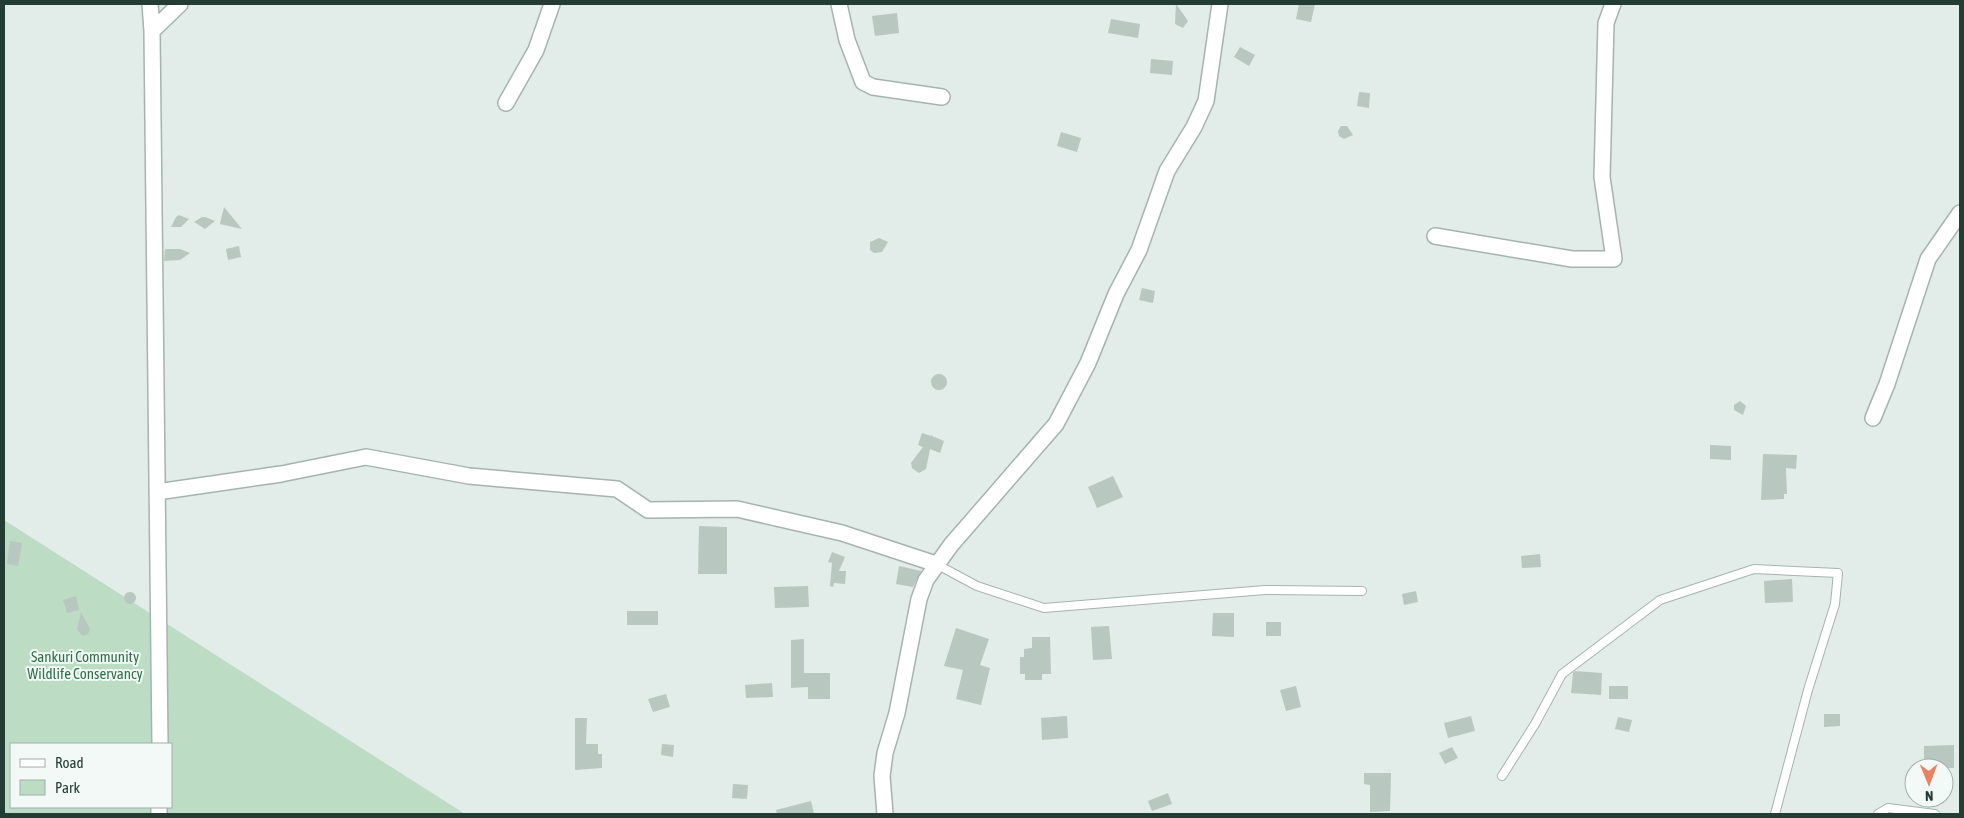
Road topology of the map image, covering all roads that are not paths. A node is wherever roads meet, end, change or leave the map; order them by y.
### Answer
1 (150, 4) edge
2 (180, 4) edge
3 (552, 4) edge
4 (839, 4) edge
5 (1220, 4) edge
6 (1613, 4) edge
7 (152, 31) junction
8 (942, 96) dead end
9 (506, 103) dead end
10 (1960, 213) edge
11 (1435, 236) dead end
12 (1873, 418) dead end
13 (157, 492) junction
14 (936, 564) junction
15 (1362, 590) dead end
16 (160, 743) edge
17 (1502, 776) dead end
18 (885, 814) edge
19 (1775, 814) edge
20 (1878, 814) edge
21 (1935, 814) edge

1 - 7 street
2 - 7 street
3 - 9 street
4 - 8 street
5 - 14 street
6 - 11 street
7 - 13 street
10 - 12 street
13 - 14 street
13 - 16 street
14 - 15 lane
14 - 18 street
17 - 19 lane
20 - 21 lane

